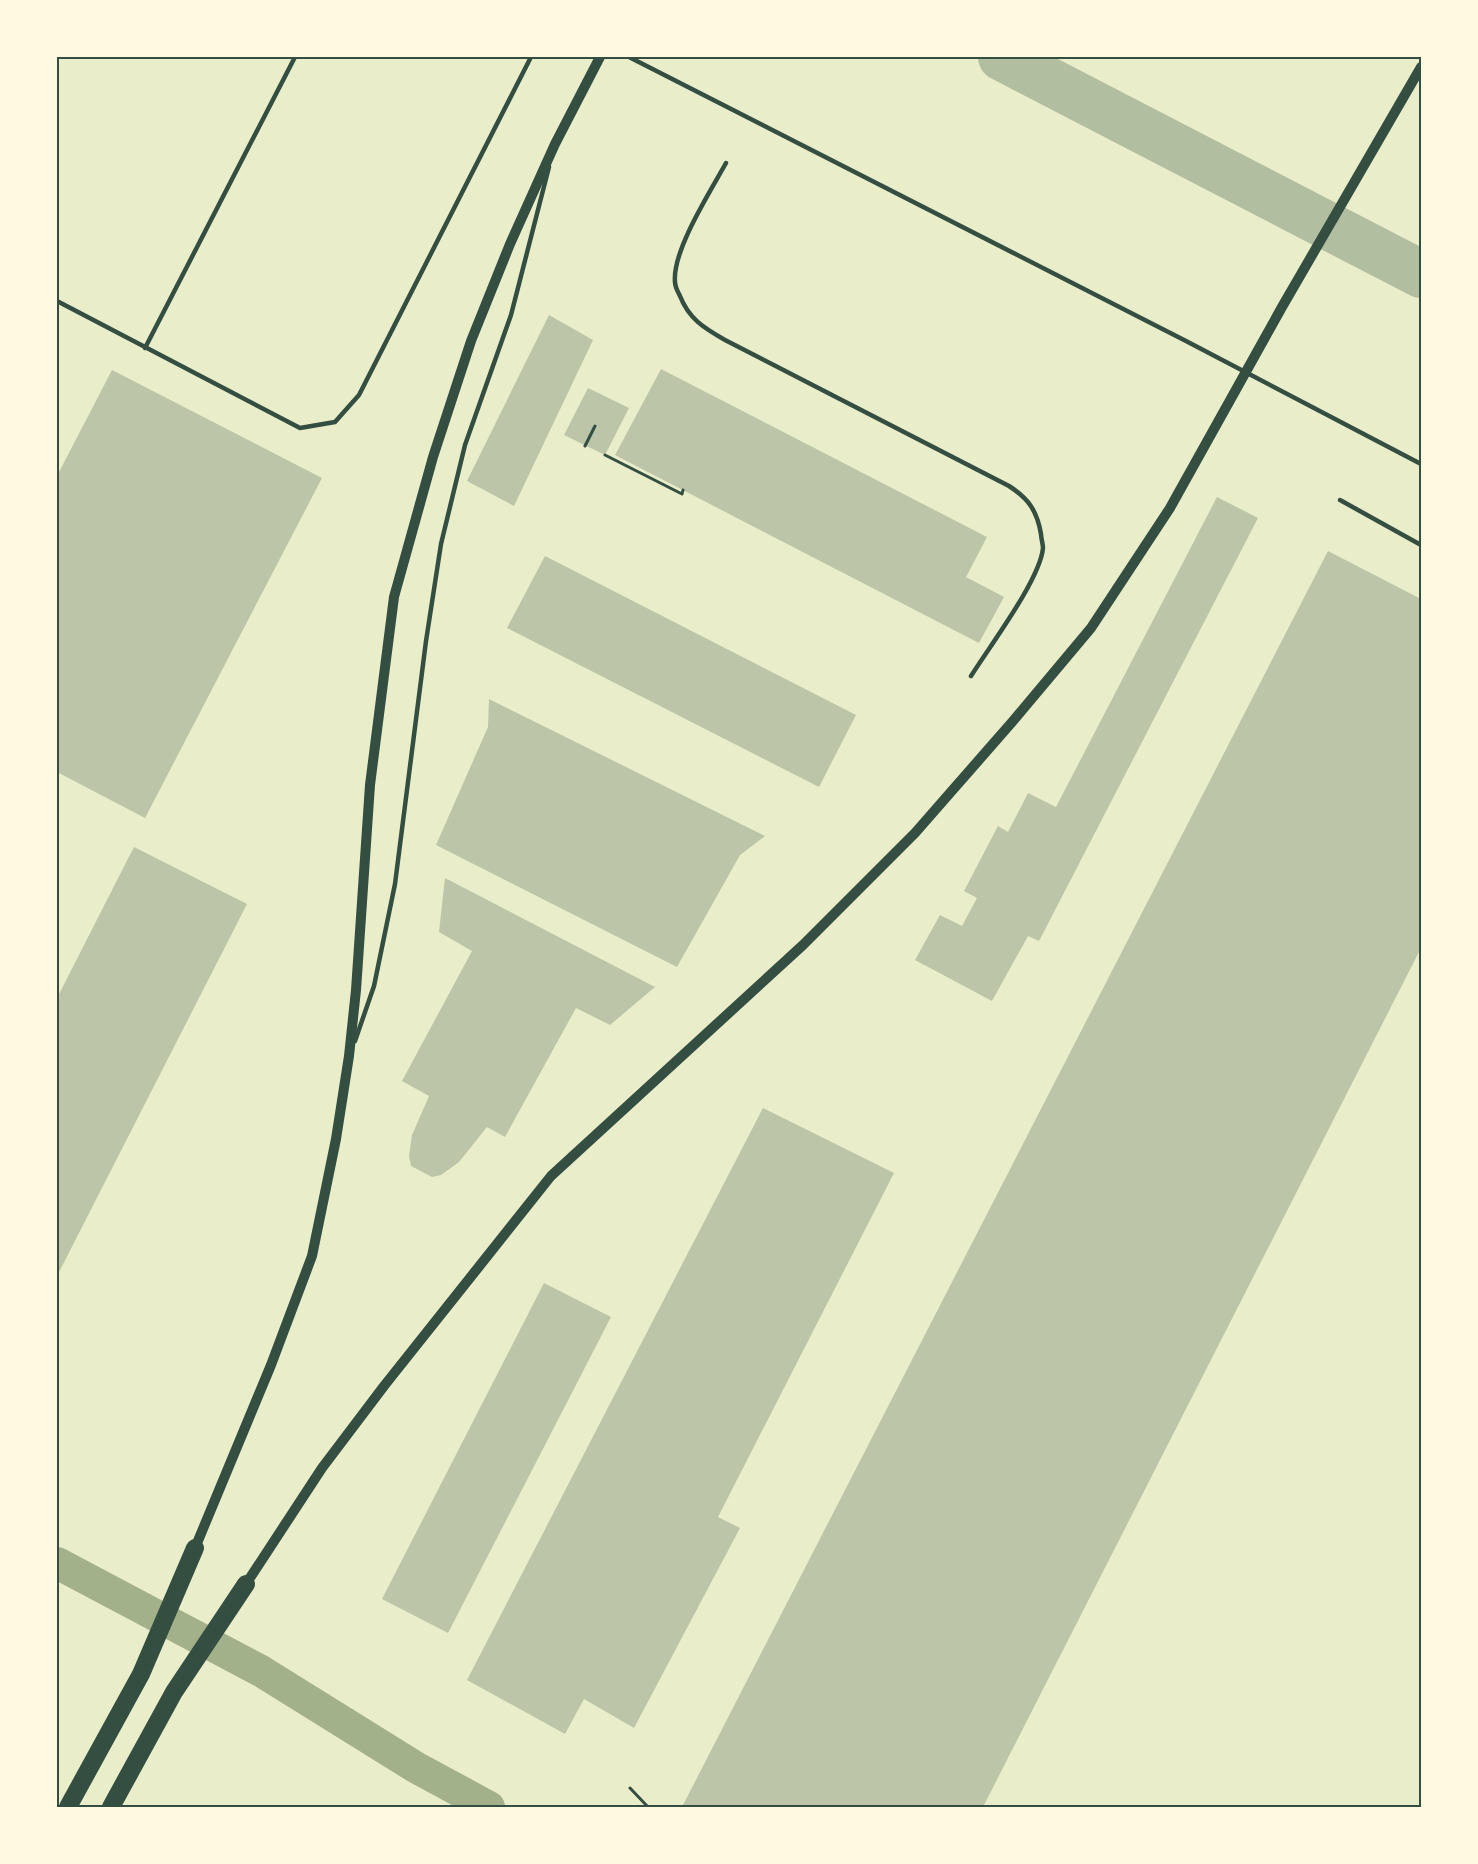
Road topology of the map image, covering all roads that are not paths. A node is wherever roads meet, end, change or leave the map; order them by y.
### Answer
1 (295, 57) edge
2 (531, 57) edge
3 (600, 57) edge
4 (629, 57) edge
5 (1421, 67) edge
6 (555, 144) junction
7 (726, 163) dead end
8 (57, 301) edge
9 (145, 348) junction
10 (1421, 464) edge
11 (1340, 500) dead end
12 (1421, 545) edge
13 (971, 676) dead end
14 (349, 1056) junction
15 (195, 1548) joint
16 (246, 1584) joint
17 (68, 1807) edge
18 (113, 1807) edge

1 - 9 lane
2 - 9 lane
3 - 6 street
4 - 10 lane
5 - 16 street
6 - 14 lane
6 - 14 street
7 - 13 lane
8 - 9 lane
11 - 12 lane
14 - 15 street
15 - 17 highway
16 - 18 highway

